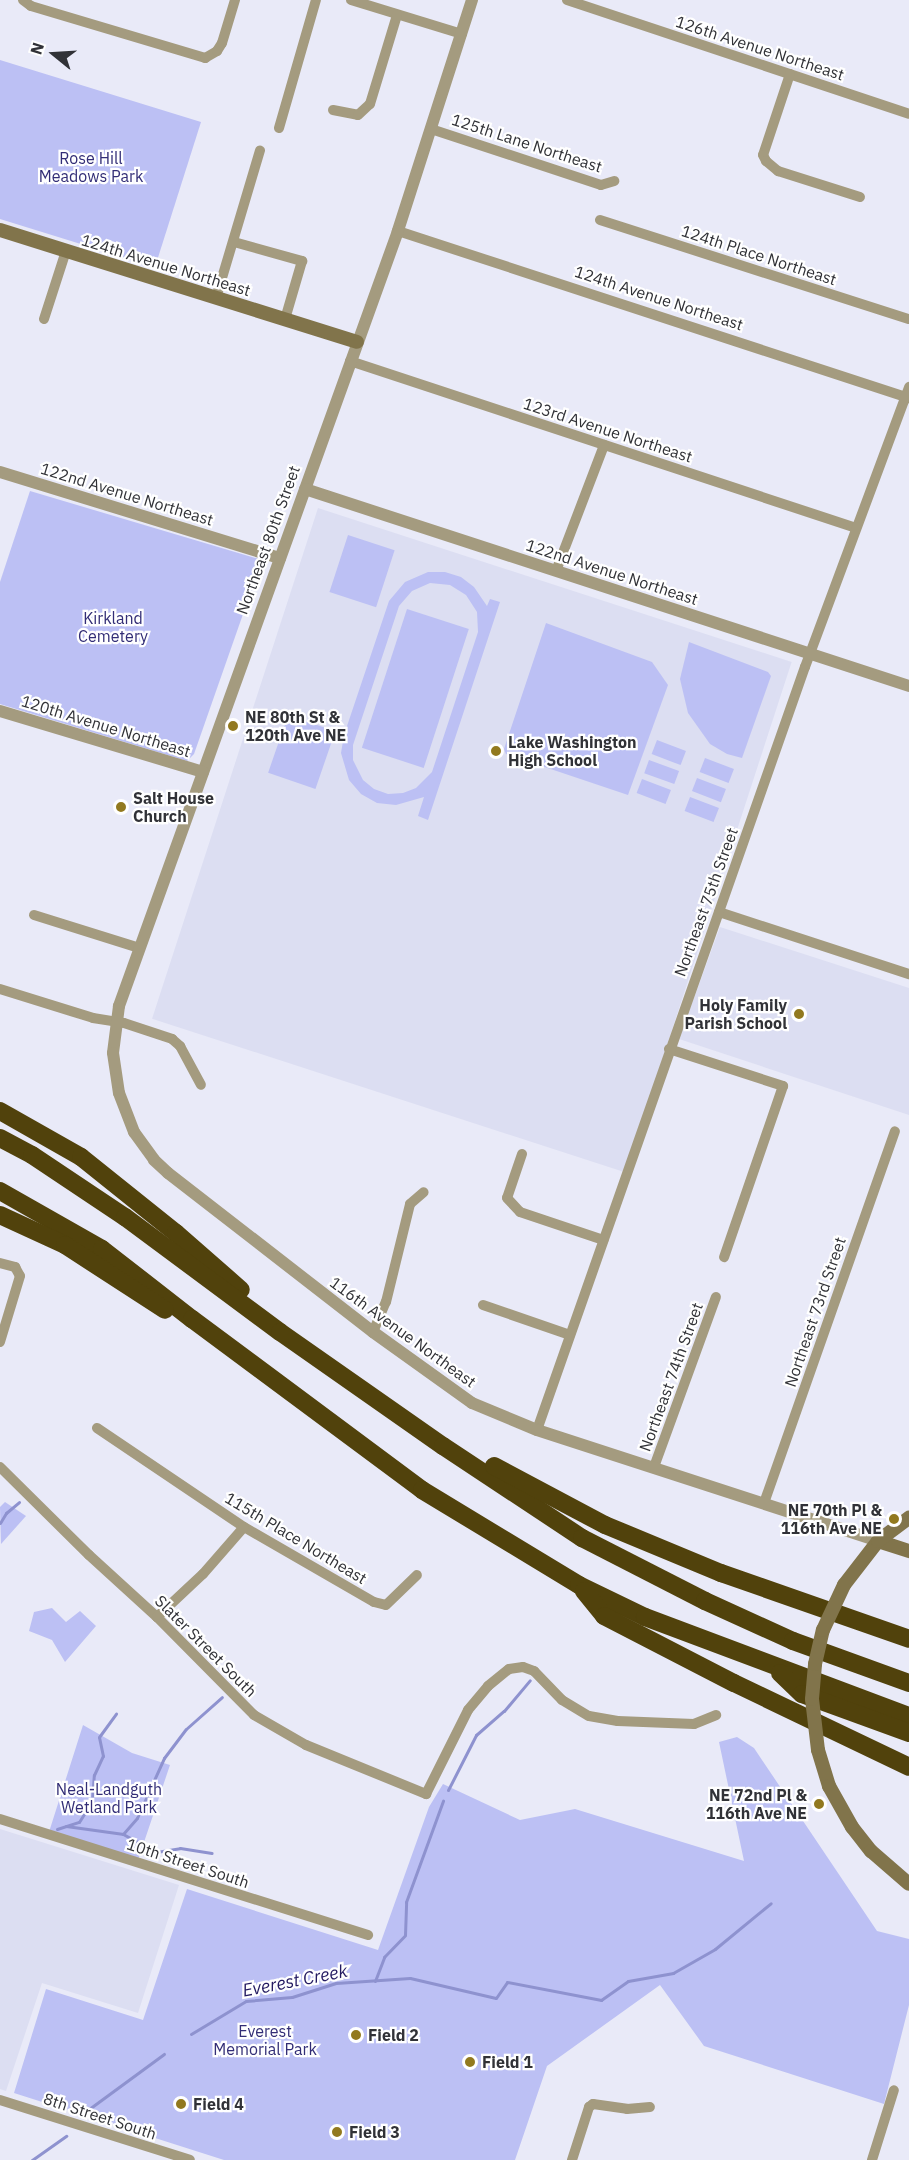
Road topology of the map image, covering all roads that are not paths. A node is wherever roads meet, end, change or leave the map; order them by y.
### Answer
1 (23, 0) edge
2 (235, 0) edge
3 (316, 0) edge
4 (351, 0) edge
5 (472, 0) edge
6 (567, 0) edge
7 (397, 15) junction
8 (462, 34) junction
9 (790, 74) junction
10 (333, 110) dead end
11 (909, 114) edge
12 (279, 128) dead end
13 (431, 129) junction
14 (260, 150) dead end
15 (614, 181) dead end
16 (860, 197) dead end
17 (600, 220) dead end
18 (0, 230) edge
19 (398, 231) junction
20 (234, 242) junction
21 (66, 251) junction
22 (216, 298) junction
23 (44, 319) dead end
24 (285, 319) junction
25 (909, 319) edge
26 (357, 342) junction
27 (350, 361) junction
28 (908, 394) edge
29 (604, 444) junction
30 (0, 472) edge
31 (305, 489) junction
32 (856, 528) junction
33 (280, 558) junction
34 (556, 571) junction
35 (810, 654) junction
36 (909, 686) edge
37 (0, 711) edge
38 (203, 772) junction
39 (719, 912) junction
40 (34, 915) dead end
41 (139, 948) junction
42 (909, 974) edge
43 (0, 989) edge
44 (116, 1020) junction
45 (669, 1049) junction
46 (201, 1085) dead end
47 (118, 1093) joint
48 (0, 1111) edge
49 (895, 1131) dead end
50 (0, 1138) edge
51 (522, 1154) dead end
52 (0, 1191) edge
53 (424, 1192) dead end
54 (0, 1215) edge
55 (603, 1240) junction
56 (724, 1257) dead end
57 (0, 1263) edge
58 (716, 1297) dead end
59 (483, 1305) dead end
60 (192, 1320) junction
61 (280, 1332) junction
62 (373, 1332) junction
63 (570, 1335) junction
64 (0, 1342) edge
65 (96, 1428) dead end
66 (537, 1430) junction
67 (443, 1446) junction
68 (0, 1467) edge
69 (654, 1467) junction
70 (764, 1503) junction
71 (909, 1518) edge
72 (244, 1527) junction
73 (878, 1541) junction
74 (909, 1551) edge
75 (417, 1575) dead end
76 (579, 1585) junction
77 (157, 1617) junction
78 (909, 1639) edge
79 (775, 1667) junction
80 (909, 1683) edge
81 (716, 1715) dead end
82 (909, 1716) edge
83 (909, 1733) edge
84 (909, 1767) edge
85 (0, 1819) edge
86 (909, 1884) edge
87 (368, 1935) dead end
88 (894, 2090) dead end
89 (0, 2100) edge
90 (650, 2106) dead end
91 (190, 2160) edge
92 (572, 2160) edge
93 (872, 2160) edge

1 - 2 street
3 - 12 street
4 - 7 street
5 - 8 street, Northeast 80th Street
6 - 9 street, 126th Avenue Northeast
7 - 8 street
7 - 10 street
8 - 13 street, Northeast 80th Street
9 - 11 street, 126th Avenue Northeast
9 - 16 street
13 - 15 street, 125th Lane Northeast
13 - 19 street, Northeast 80th Street
14 - 20 street
17 - 25 street, 124th Place Northeast
18 - 21 main road, 124th Avenue Northeast
19 - 26 street, Northeast 80th Street
19 - 28 street, 124th Avenue Northeast
20 - 22 street
20 - 24 street
21 - 22 main road, 124th Avenue Northeast
21 - 23 street
22 - 24 main road, 124th Avenue Northeast
24 - 26 main road, 124th Avenue Northeast
26 - 27 street, Northeast 80th Street
27 - 29 street, 123rd Avenue Northeast
27 - 31 street, Northeast 80th Street
28 - 32 street, Northeast 75th Street
29 - 32 street, 123rd Avenue Northeast
29 - 34 street
30 - 33 street, 122nd Avenue Northeast
31 - 33 street, Northeast 80th Street
31 - 34 street, 122nd Avenue Northeast
32 - 35 street, Northeast 75th Street
33 - 38 street, Northeast 80th Street
34 - 35 street, 122nd Avenue Northeast
35 - 36 street, 122nd Avenue Northeast
35 - 39 street, Northeast 75th Street
37 - 38 street, 120th Avenue Northeast
38 - 41 street, Northeast 80th Street
39 - 42 street
39 - 45 street, Northeast 75th Street
40 - 41 street
41 - 44 street, Northeast 80th Street
43 - 44 street
44 - 46 street
44 - 47 street, Northeast 80th Street
45 - 55 street, Northeast 75th Street
45 - 56 street
47 - 62 street, 116th Avenue Northeast
48 - 61 highway
49 - 70 street, Northeast 73rd Street
50 - 61 highway
51 - 55 street
52 - 60 highway
53 - 62 street
54 - 60 highway
55 - 63 street, Northeast 75th Street
57 - 64 street
58 - 69 street, Northeast 74th Street
59 - 63 street
60 - 76 highway
61 - 67 highway
62 - 66 street, 116th Avenue Northeast
63 - 66 street, Northeast 75th Street
65 - 72 street, 115th Place Northeast
66 - 69 street, 116th Avenue Northeast
67 - 78 highway
67 - 80 highway
68 - 77 street, Slater Street South
69 - 70 street, 116th Avenue Northeast
70 - 73 street, 116th Avenue Northeast
71 - 73 main road
72 - 75 street, 115th Place Northeast
72 - 77 street
73 - 74 main road, 116th Avenue Northeast
73 - 86 main road, bridge
76 - 79 highway
76 - 84 highway
77 - 81 street, Slater Street South
79 - 82 highway
79 - 83 highway
85 - 87 street, 10th Street South
88 - 93 street
89 - 91 street, 8th Street South
90 - 92 street

